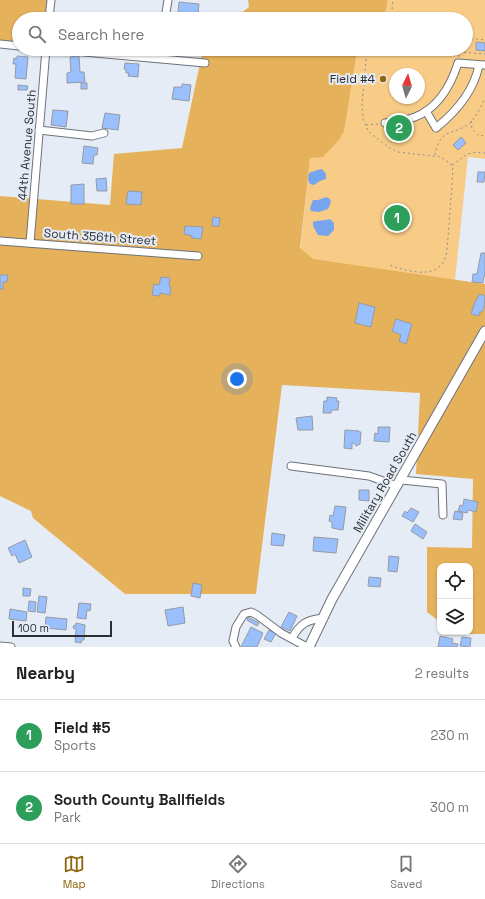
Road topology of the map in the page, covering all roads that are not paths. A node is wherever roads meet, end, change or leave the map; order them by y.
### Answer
1 (51, 0) edge
2 (168, 0) edge
3 (50, 12) edge
4 (166, 12) edge
5 (0, 44) edge
6 (12, 45) edge
7 (45, 56) edge
8 (128, 56) edge
9 (205, 63) dead end
10 (482, 65) edge
11 (426, 111) junction
12 (385, 123) road end
13 (39, 130) junction
14 (104, 133) dead end
15 (0, 240) edge
16 (30, 243) junction
17 (198, 256) dead end
18 (485, 331) edge
19 (291, 466) dead end
20 (399, 483) junction
21 (443, 514) dead end
22 (323, 618) junction
23 (292, 638) junction
24 (0, 646) edge
25 (11, 647) edge
26 (236, 647) edge
27 (308, 647) edge

1 - 3 street
2 - 4 street
5 - 6 street
7 - 13 street, 44th Avenue South
8 - 9 street
10 - 11 street
10 - 11 street
11 - 12 street
13 - 14 street
13 - 16 street, 44th Avenue South
15 - 16 street, South 356th Street
16 - 17 street, South 356th Street
18 - 20 main road, Military Road South
19 - 20 street
20 - 21 street
20 - 22 main road, Military Road South
22 - 23 street
22 - 27 main road, Military Road South
23 - 26 street
23 - 27 street
24 - 25 street

